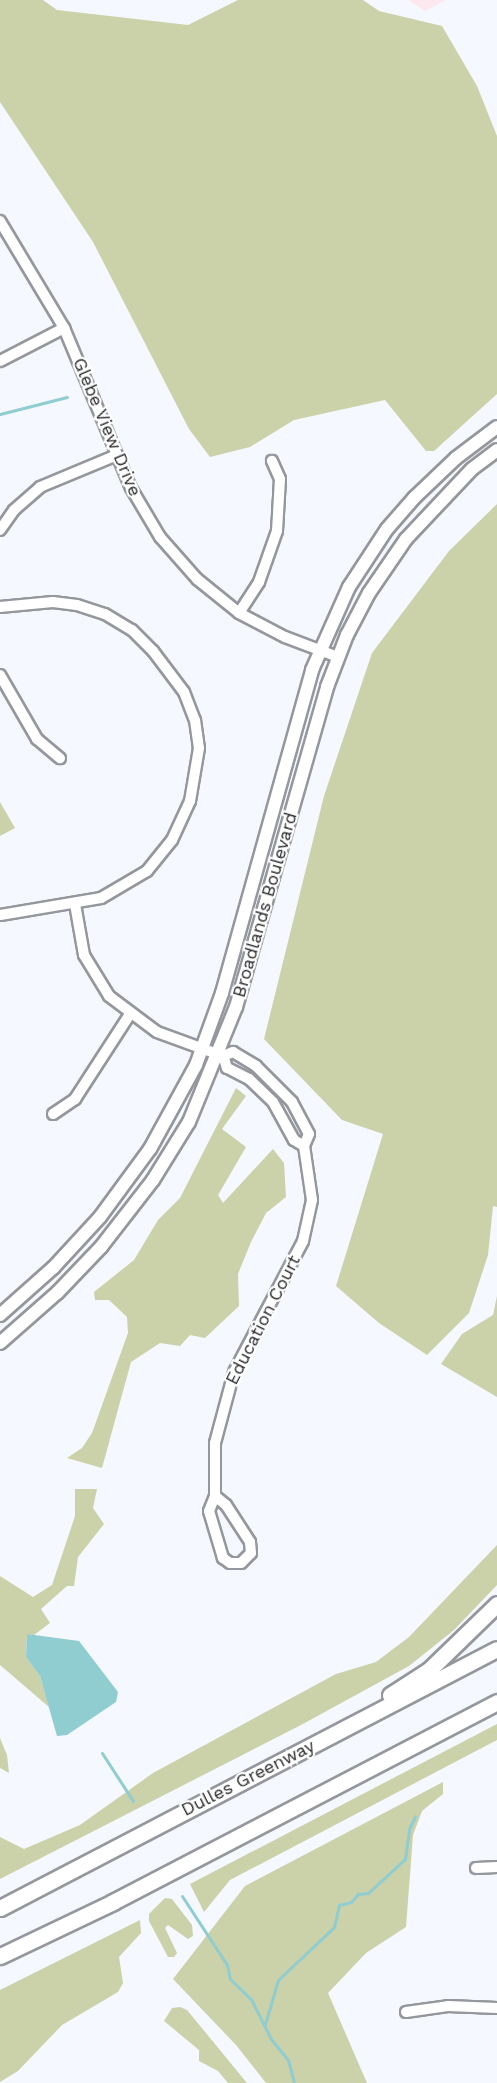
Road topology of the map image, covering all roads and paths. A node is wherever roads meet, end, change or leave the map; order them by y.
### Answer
1 (0, 221) edge
2 (64, 328) junction
3 (0, 361) edge
4 (497, 427) edge
5 (497, 450) edge
6 (117, 454) junction
7 (272, 461) dead end
8 (0, 530) edge
9 (0, 607) edge
10 (239, 612) junction
11 (319, 651) junction
12 (338, 657) junction
13 (0, 675) edge
14 (60, 758) dead end
15 (75, 904) junction
16 (0, 915) edge
17 (130, 1014) junction
18 (203, 1048) junction
19 (221, 1055) junction
20 (53, 1114) dead end
21 (304, 1146) junction
22 (0, 1315) edge
23 (0, 1343) edge
24 (215, 1496) junction
25 (497, 1604) edge
26 (497, 1649) edge
27 (497, 1702) edge
28 (244, 1780) junction
29 (497, 1867) edge
30 (476, 1868) dead end
31 (113, 1902) junction
32 (0, 1908) edge
33 (0, 1956) edge
34 (0, 1963) edge
35 (497, 2008) edge
36 (406, 2012) dead end

1 - 2 street, Glebe View Drive
2 - 3 street
2 - 6 street, Glebe View Drive
4 - 11 main road, Broadlands Boulevard
5 - 12 main road, Broadlands Boulevard
6 - 8 street
6 - 10 street, Glebe View Drive
7 - 10 street
9 - 15 street
10 - 11 street, Glebe View Drive
11 - 12 street, Glebe View Drive
11 - 18 main road, Broadlands Boulevard
12 - 19 main road, Broadlands Boulevard
13 - 14 street
15 - 16 street
15 - 17 street
17 - 18 street
17 - 20 street
18 - 19 street
18 - 22 main road, Broadlands Boulevard
19 - 21 street
19 - 21 street, Education Court
19 - 23 main road, Broadlands Boulevard
21 - 24 street, Education Court
24 - 24 street, Education Court
25 - 28 highway
26 - 28 highway, Dulles Greenway
27 - 31 highway
28 - 32 highway, Dulles Greenway
29 - 30 street
31 - 33 highway
31 - 34 highway
35 - 36 street

